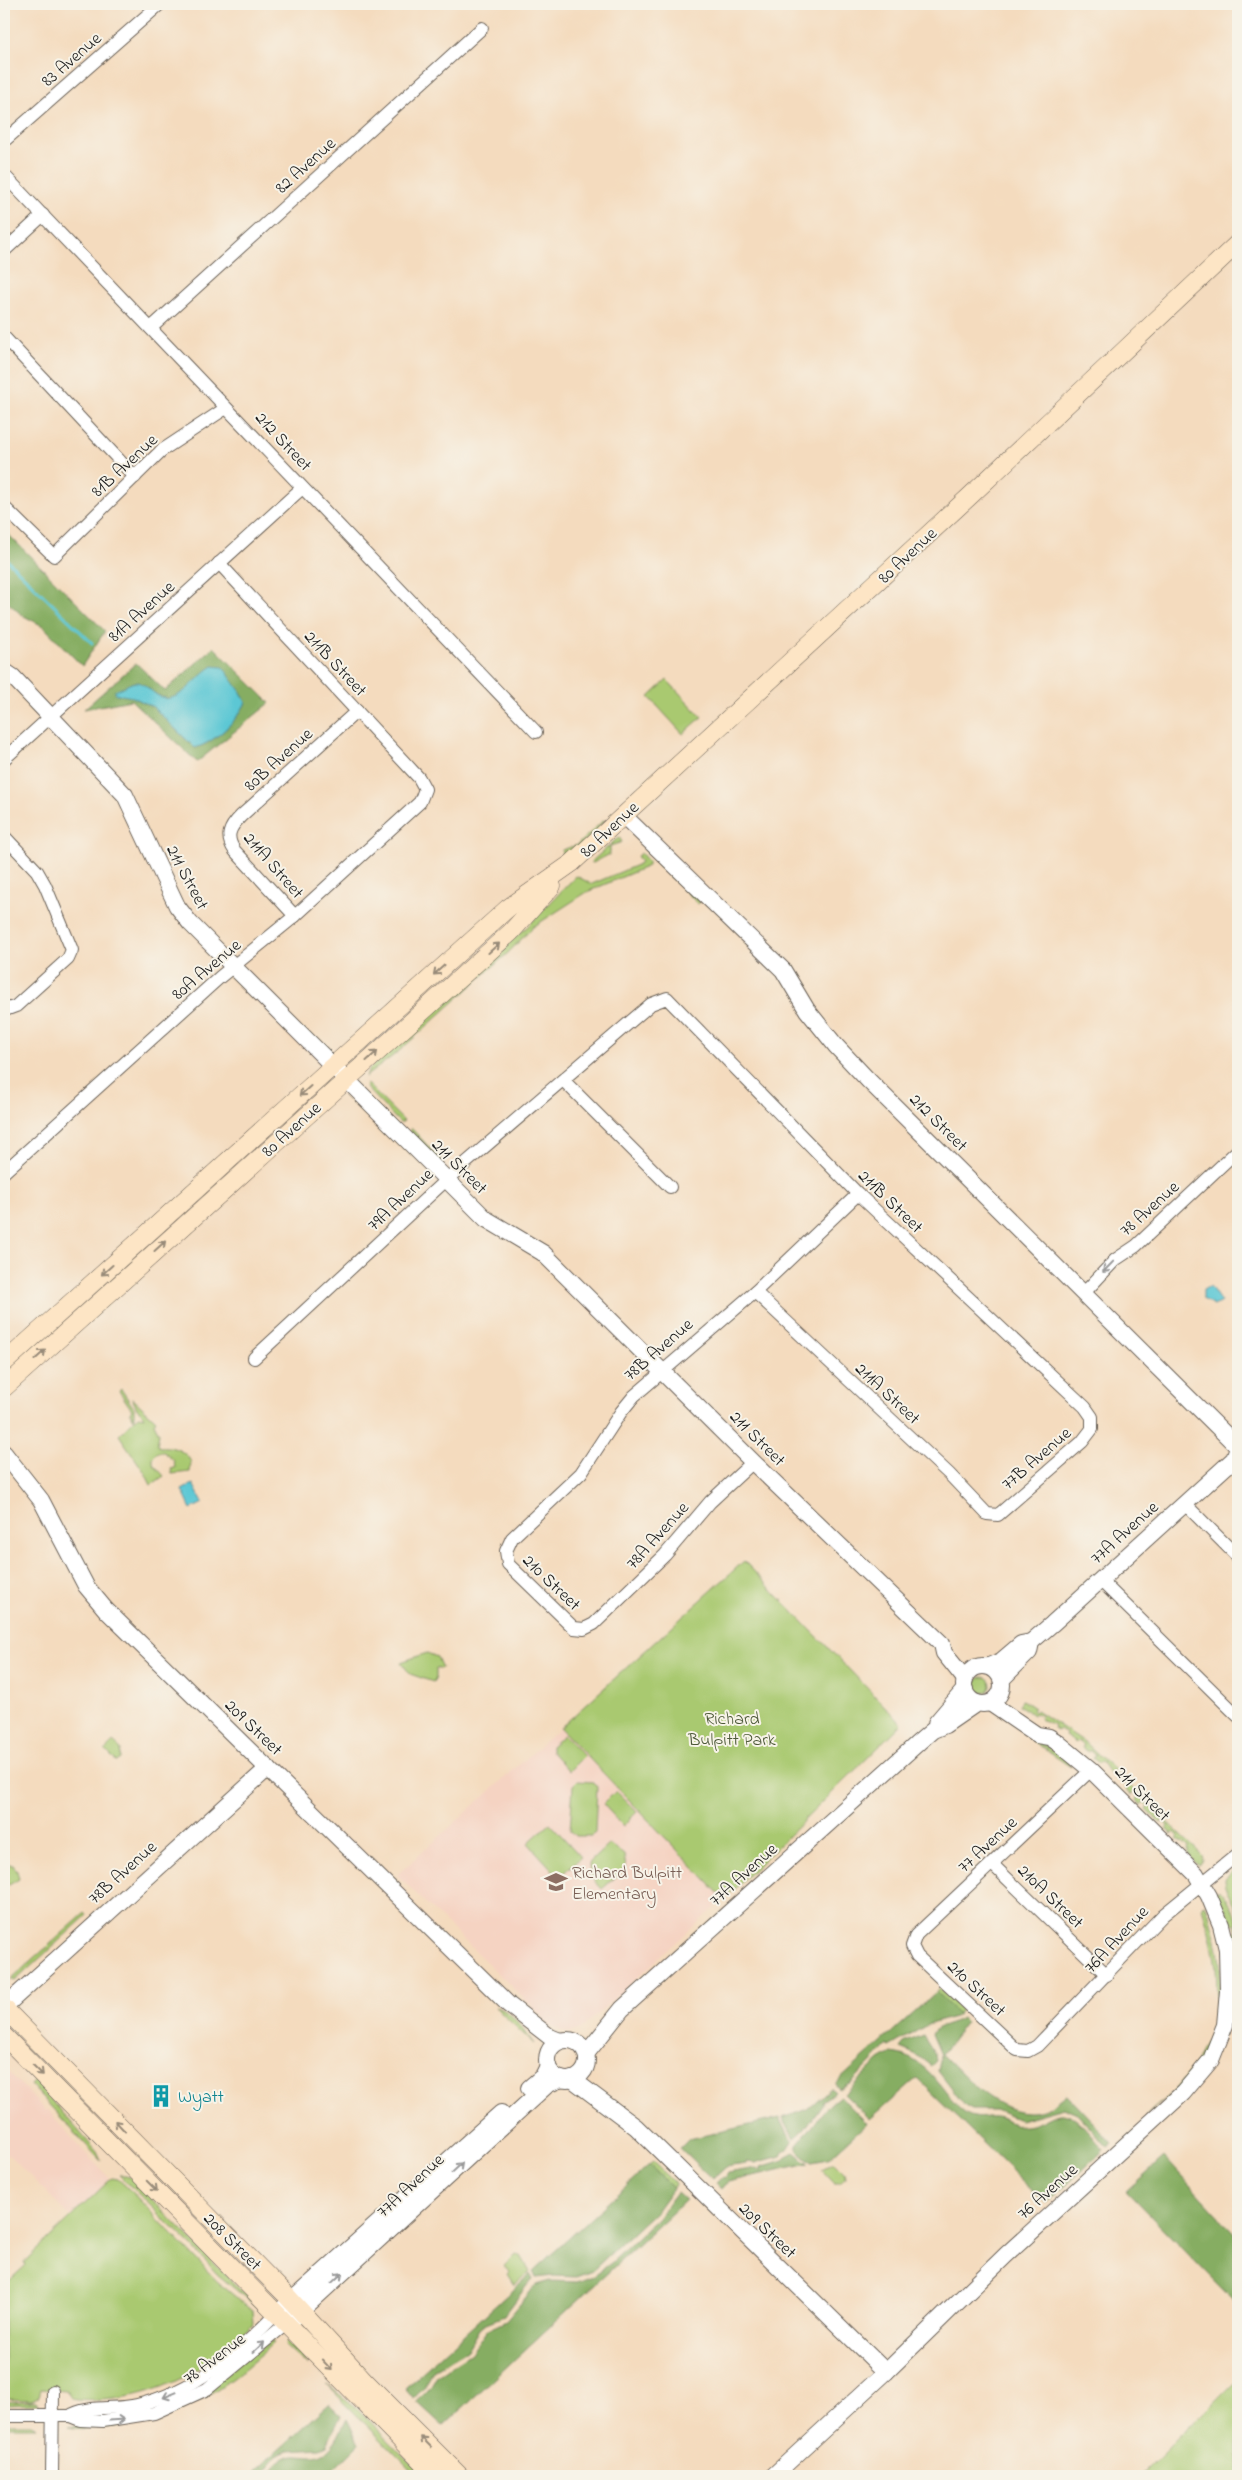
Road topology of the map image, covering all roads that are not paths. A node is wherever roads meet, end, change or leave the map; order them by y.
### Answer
1 (160, 4) edge
2 (482, 28) dead end
3 (4, 141) edge
4 (4, 175) edge
5 (43, 215) junction
6 (1238, 243) edge
7 (4, 251) edge
8 (151, 328) junction
9 (4, 337) edge
10 (226, 408) junction
11 (135, 477) junction
12 (302, 489) junction
13 (4, 507) edge
14 (219, 563) junction
15 (4, 671) edge
16 (357, 711) junction
17 (51, 717) junction
18 (536, 732) dead end
19 (4, 759) edge
20 (425, 788) joint
21 (624, 816) junction
22 (4, 836) edge
23 (228, 837) joint
24 (572, 863) junction
25 (295, 916) junction
26 (232, 968) junction
27 (667, 998) joint
28 (6, 1008) edge
29 (333, 1066) junction
30 (346, 1080) junction
31 (563, 1080) junction
32 (1238, 1150) edge
33 (4, 1172) edge
34 (446, 1180) junction
35 (670, 1187) dead end
36 (858, 1194) junction
37 (754, 1292) junction
38 (1084, 1293) junction
39 (254, 1358) dead end
40 (4, 1363) edge
41 (663, 1371) junction
42 (4, 1388) edge
43 (1093, 1425) joint
44 (1238, 1448) edge
45 (4, 1453) edge
46 (753, 1462) junction
47 (1185, 1504) junction
48 (998, 1515) joint
49 (506, 1551) joint
50 (1238, 1557) edge
51 (1100, 1580) junction
52 (584, 1628) joint
53 (1032, 1642) junction
54 (942, 1644) junction
55 (983, 1666) junction
56 (965, 1684) junction
57 (1002, 1684) junction
58 (984, 1703) junction
59 (1238, 1716) edge
60 (933, 1730) junction
61 (1049, 1737) junction
62 (268, 1768) junction
63 (1091, 1770) junction
64 (1238, 1854) edge
65 (992, 1864) junction
66 (1202, 1884) junction
67 (912, 1946) joint
68 (1107, 1975) junction
69 (509, 2005) junction
70 (4, 2007) edge
71 (622, 2009) junction
72 (4, 2036) edge
73 (567, 2041) junction
74 (1023, 2051) joint
75 (586, 2060) junction
76 (548, 2061) junction
77 (566, 2079) junction
78 (622, 2115) junction
79 (296, 2306) junction
80 (282, 2318) junction
81 (886, 2372) junction
82 (53, 2391) dead end
83 (4, 2416) edge
84 (53, 2416) junction
85 (52, 2476) edge
86 (436, 2476) edge
87 (460, 2476) edge
88 (773, 2476) edge

1 - 3 street, 83 Avenue
2 - 8 street, 82 Avenue
4 - 5 street, 212 Street
5 - 7 street
5 - 8 street, 212 Street
6 - 21 main road, 80 Avenue
8 - 10 street, 212 Street
9 - 11 street
10 - 11 street, 81B Avenue
10 - 12 street, 212 Street
11 - 13 street, 81B Avenue
12 - 14 street, 81A Avenue
12 - 18 street, 212 Street
14 - 16 street, 211B Street
14 - 17 street, 81A Avenue
15 - 17 street, 211 Street
16 - 20 street, 211B Street
16 - 23 street, 80B Avenue
17 - 19 street, 81A Avenue
17 - 26 street, 211 Street
20 - 25 street, 80A Avenue
21 - 24 main road, 80 Avenue
21 - 38 street, 212 Street
22 - 28 street
23 - 25 street, 211A Street
24 -> 29 main road, 80 Avenue
30 -> 24 main road, 80 Avenue
25 - 26 street, 80A Avenue
26 - 29 street, 211 Street
26 - 33 street, 80A Avenue
27 - 31 street, 79A Avenue
27 - 36 street, 211B Street
29 - 30 street, 211 Street
29 -> 40 main road, 80 Avenue
30 - 34 street, 211 Street
42 -> 30 main road, 80 Avenue
31 - 34 street, 79A Avenue
31 - 35 street
32 -> 38 street, 78 Avenue
34 - 39 street, 79A Avenue
34 - 41 street, 211 Street
36 - 37 street, 78B Avenue
36 - 43 street, 211B Street
37 - 41 street, 78B Avenue
37 - 48 street, 211A Street
38 - 44 street, 212 Street
41 - 46 street, 211 Street
41 - 49 street, 78B Avenue
43 - 48 street, 77B Avenue
44 - 47 street, 77A Avenue
45 - 62 street, 209 Street
46 - 52 street, 78A Avenue
46 - 54 street, 211 Street
47 - 50 street
47 - 51 street, 77A Avenue
49 - 52 street, 210 Street
51 - 53 street, 77A Avenue
51 - 59 street
53 - 55 street, 77A Avenue
53 - 57 street, 77A Avenue
54 - 55 street, 211 Street
54 - 56 street, 211 Street
55 - 56 street
55 - 57 street
56 - 58 street
56 - 60 street, 77A Avenue
57 - 58 street
57 - 61 street, 211 Street
58 - 60 street, 77A Avenue
58 - 61 street, 211 Street
60 - 71 street, 77A Avenue
61 - 63 street, 211 Street
62 - 69 street, 209 Street
62 - 70 street, 78B Avenue
63 - 65 street, 77 Avenue
63 - 66 street, 211 Street
64 - 66 street, 76A Avenue
65 - 67 street, 77 Avenue
65 - 68 street, 210A Street
66 - 68 street, 76A Avenue
66 - 81 street, 76 Avenue
67 - 74 street, 210 Street
68 - 74 street, 76A Avenue
69 - 73 street, 209 Street
69 - 76 street, 209 Street
79 -> 70 main road, 208 Street
71 - 73 street
71 - 75 street, 77A Avenue
72 -> 80 main road, 208 Street
73 - 75 street
73 - 76 street
75 - 77 street
75 - 78 street, 209 Street
76 - 77 street
76 - 79 street, 77A Avenue
77 - 78 street, 209 Street
79 -> 77 street, 77A Avenue
78 - 81 street, 209 Street
79 - 80 street, 77A Avenue
87 -> 79 main road, 208 Street
80 - 84 street, 78 Avenue
80 -> 86 main road, 208 Street
81 - 88 street, 76 Avenue
82 - 84 street
83 - 84 street, 78 Avenue
84 - 85 street

